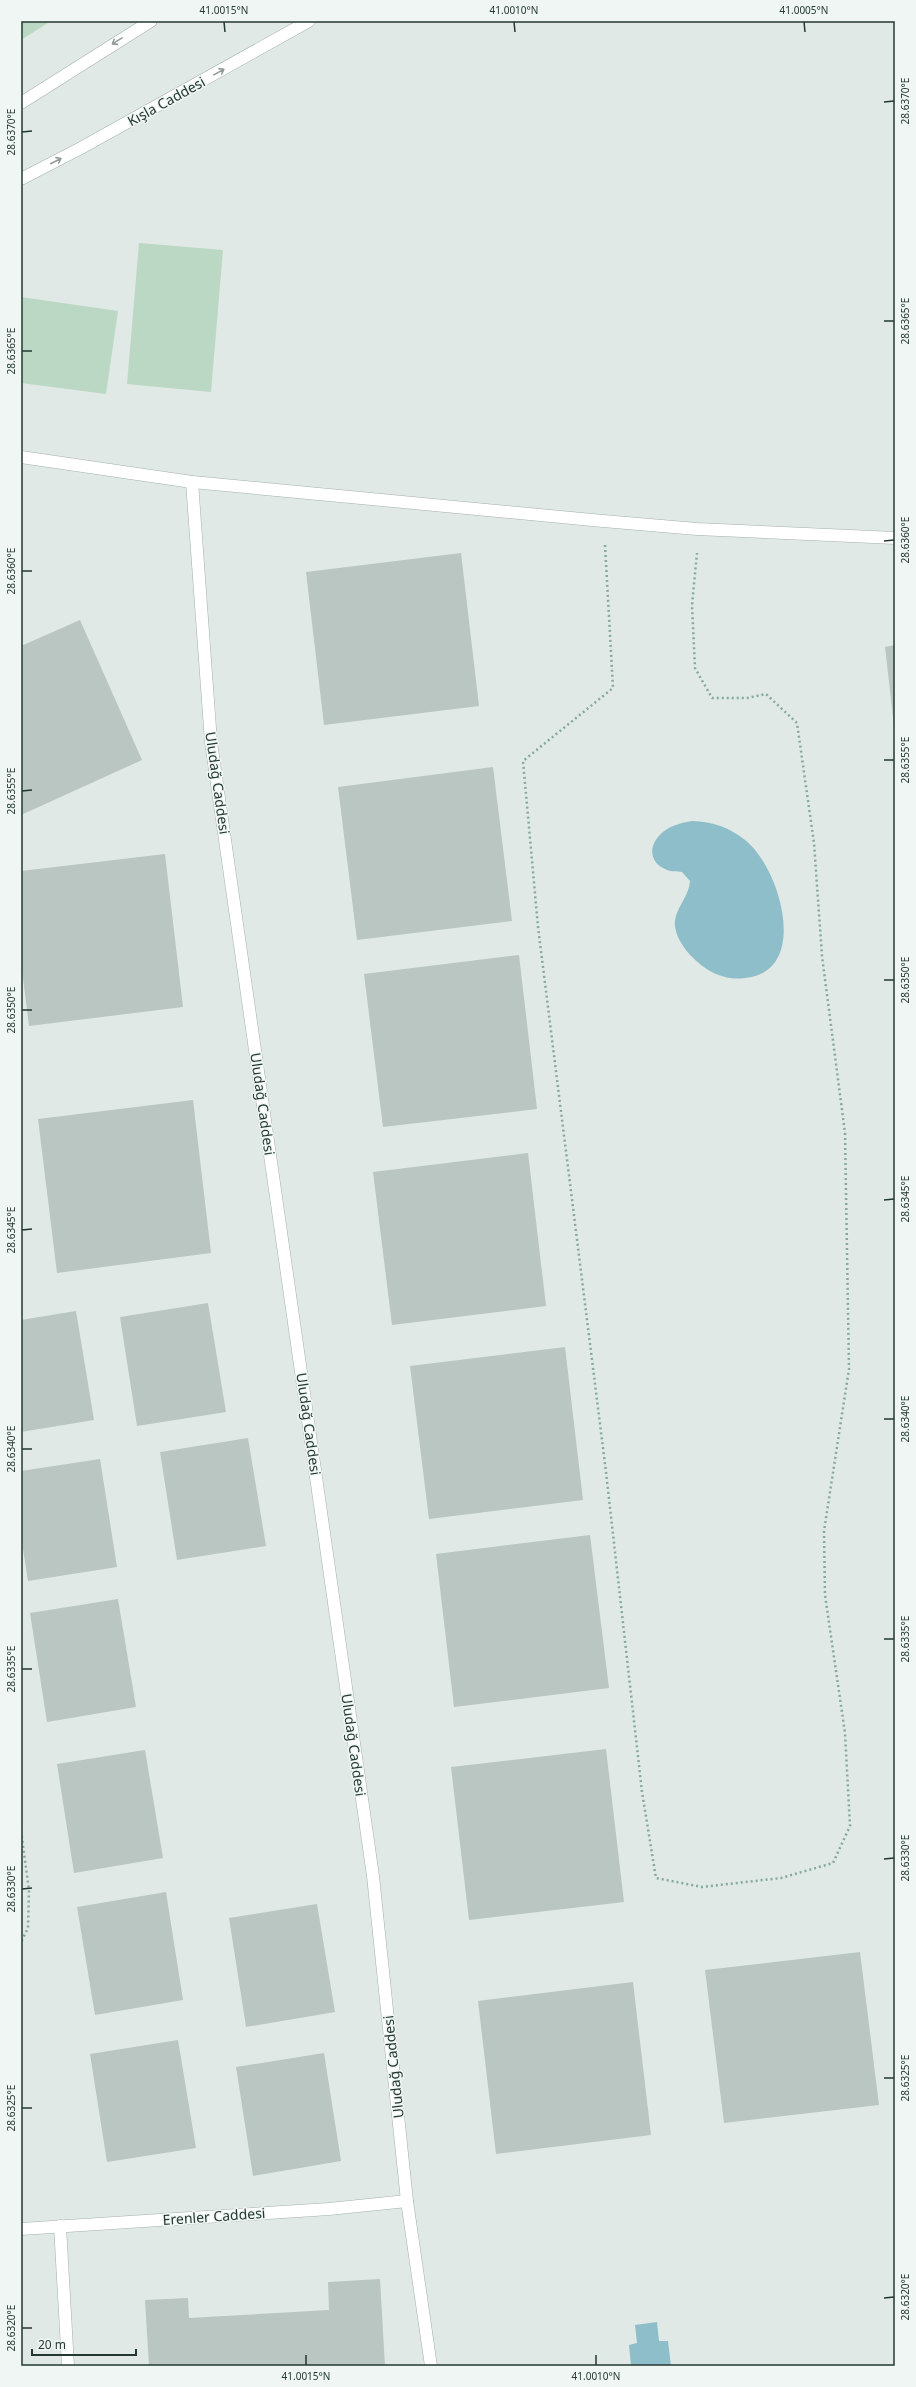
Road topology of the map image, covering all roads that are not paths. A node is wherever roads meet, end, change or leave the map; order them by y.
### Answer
1 (151, 21) edge
2 (309, 21) edge
3 (21, 103) edge
4 (21, 179) edge
5 (21, 457) edge
6 (192, 482) junction
7 (895, 538) edge
8 (407, 2201) junction
9 (60, 2226) junction
10 (21, 2229) edge
11 (68, 2366) edge
12 (431, 2366) edge

1 -> 3 street
4 -> 2 street, Kışla Caddesi
5 - 6 street
6 - 7 street
6 - 8 street, Uludağ Caddesi
8 - 9 street, Erenler Caddesi
8 - 12 street, Uludağ Caddesi
9 - 10 street, Erenler Caddesi
9 - 11 street

